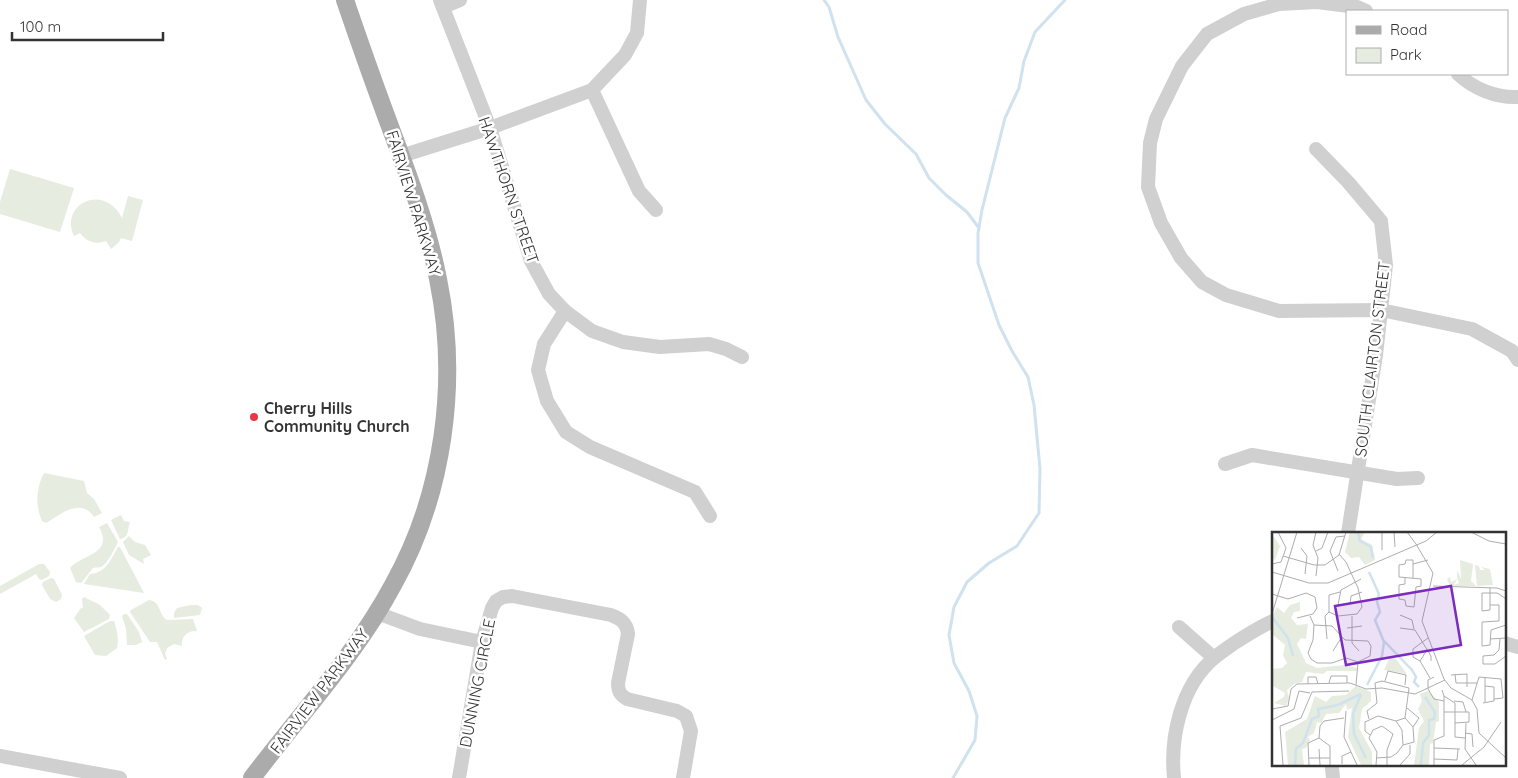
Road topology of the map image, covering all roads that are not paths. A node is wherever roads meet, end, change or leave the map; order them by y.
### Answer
1 (345, 0) edge
2 (460, 0) edge
3 (640, 0) edge
4 (441, 4) edge
5 (1360, 6) edge
6 (1459, 75) edge
7 (592, 90) junction
8 (1518, 97) edge
9 (490, 128) junction
10 (1316, 149) dead end
11 (401, 156) junction
12 (656, 210) dead end
13 (1381, 310) junction
14 (565, 311) junction
15 (1516, 352) edge
16 (742, 356) dead end
17 (1225, 464) dead end
18 (1358, 473) junction
19 (1418, 478) dead end
20 (710, 516) dead end
21 (1348, 532) edge
22 (377, 613) junction
23 (1272, 621) edge
24 (1179, 627) dead end
25 (482, 642) junction
26 (1214, 658) junction
27 (0, 756) edge
28 (120, 778) edge
29 (252, 778) edge
30 (458, 778) edge
31 (683, 778) edge
32 (1174, 778) edge

1 - 11 main road, FAIRVIEW PARKWAY
2 - 4 street
3 - 7 street
4 - 9 street, HAWTHORN STREET
5 - 13 street
6 - 8 street
7 - 9 street
7 - 12 street
9 - 11 street
9 - 14 street, HAWTHORN STREET
10 - 13 street, SOUTH CLAIRTON STREET
11 - 22 main road, FAIRVIEW PARKWAY
13 - 15 street
13 - 18 street, SOUTH CLAIRTON STREET
14 - 16 street, HAWTHORN STREET
14 - 20 street
17 - 18 street
18 - 19 street
18 - 21 street, SOUTH CLAIRTON STREET
22 - 25 street
22 - 29 main road, FAIRVIEW PARKWAY
23 - 26 street
24 - 26 street
25 - 30 street, DUNNING CIRCLE
25 - 31 street, DUNNING CIRCLE
26 - 32 street
27 - 28 street

